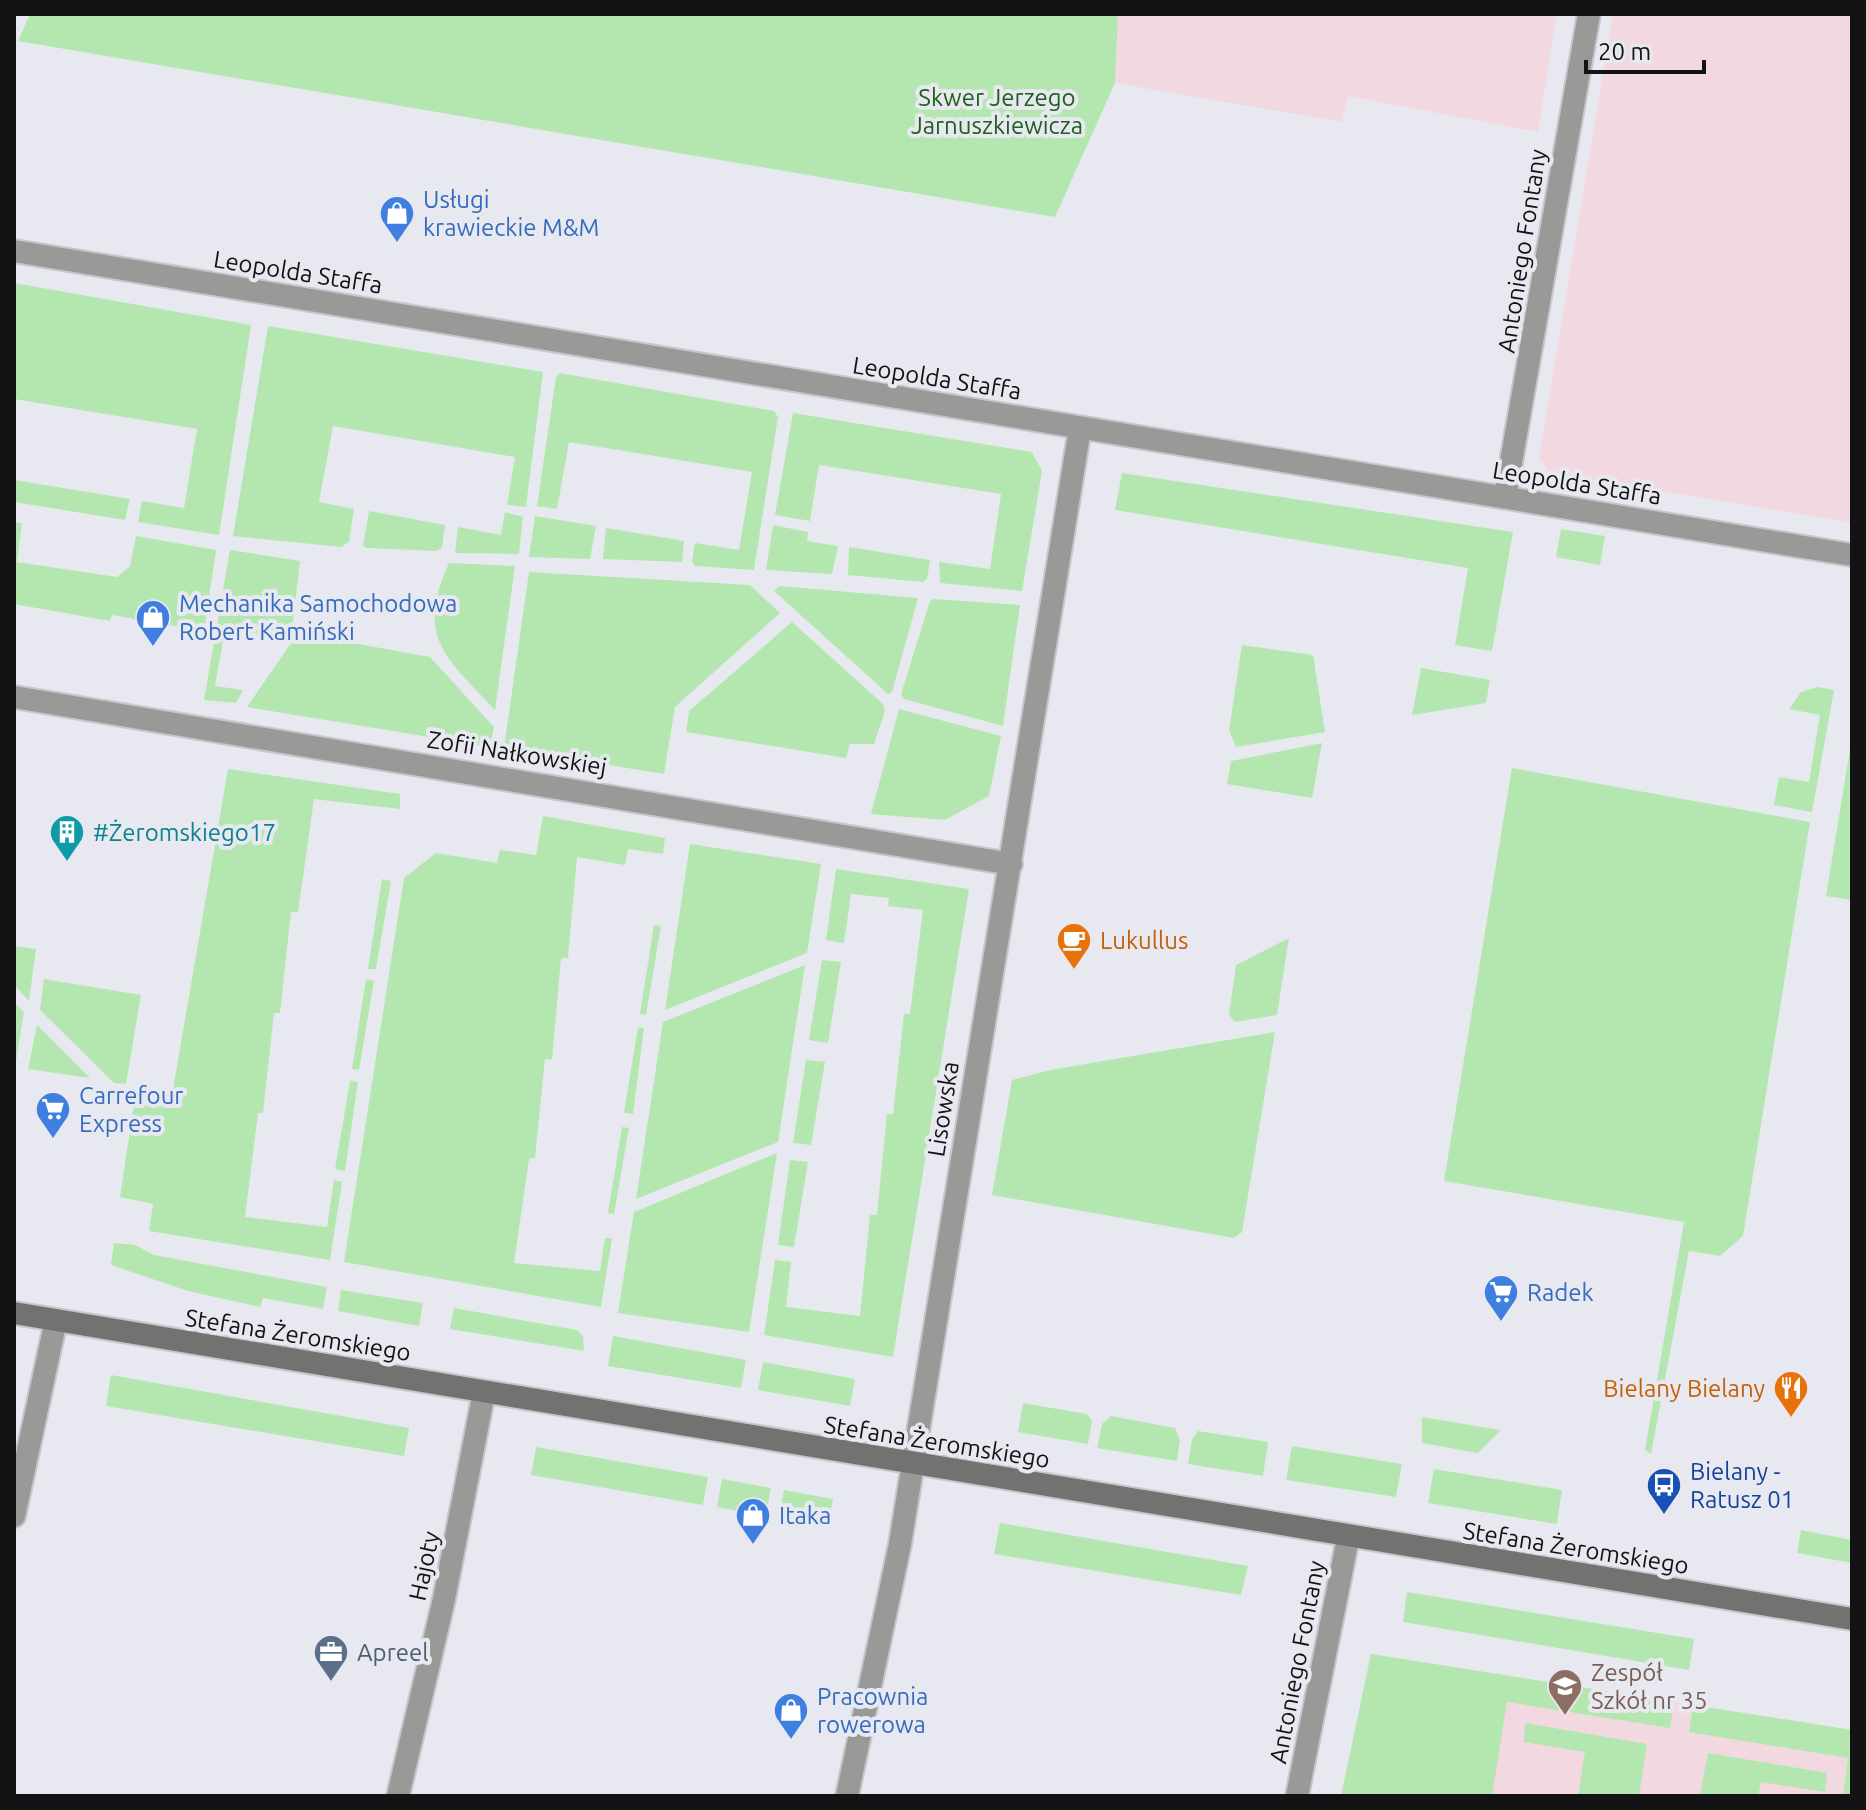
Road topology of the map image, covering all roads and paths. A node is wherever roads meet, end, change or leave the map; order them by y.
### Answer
1 (1589, 14) edge
2 (14, 251) edge
3 (1080, 428) junction
4 (1505, 497) junction
5 (1852, 555) edge
6 (21, 698) edge
7 (1011, 864) junction
8 (14, 1313) edge
9 (56, 1320) junction
10 (484, 1392) junction
11 (912, 1463) junction
12 (14, 1516) edge
13 (1348, 1538) junction
14 (1852, 1619) edge
15 (398, 1796) edge
16 (847, 1796) edge
17 (1297, 1796) edge

1 - 4 street, Antoniego Fontany
2 - 3 street, Leopolda Staffa
3 - 4 street, Leopolda Staffa
3 - 7 street, Lisowska
4 - 5 street, Leopolda Staffa
6 - 7 street, Zofii Nałkowskiej
7 - 11 street, Lisowska
8 - 9 main road, Stefana Żeromskiego
9 - 10 main road, Stefana Żeromskiego
9 - 12 street
10 - 11 main road, Stefana Żeromskiego
10 - 15 street, Hajoty
11 - 13 main road, Stefana Żeromskiego
11 - 16 street, Lisowska
13 - 14 main road, Stefana Żeromskiego
13 - 17 street, Antoniego Fontany

